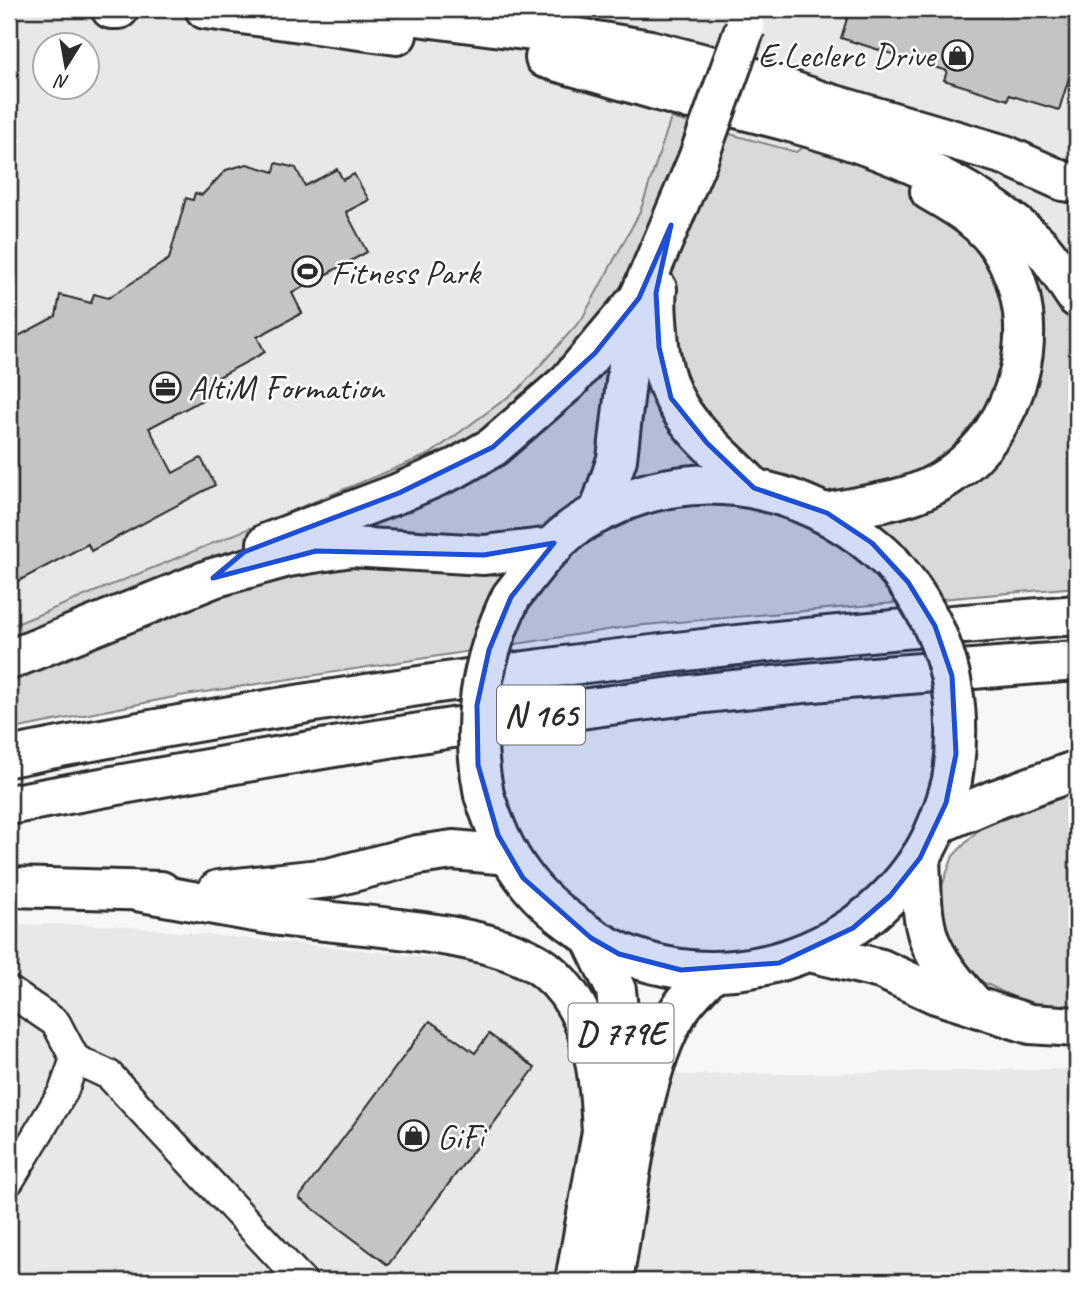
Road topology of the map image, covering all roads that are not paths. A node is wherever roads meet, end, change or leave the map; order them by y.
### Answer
1 (111, 9) edge
2 (120, 9) edge
3 (205, 9) edge
4 (363, 9) edge
5 (748, 18) edge
6 (545, 58) junction
7 (655, 88) junction
8 (818, 100) junction
9 (1073, 186) edge
10 (671, 225) junction
11 (639, 298) junction
12 (1077, 298) edge
13 (754, 488) junction
14 (599, 513) junction
15 (827, 513) junction
16 (553, 547) junction
17 (213, 578) junction
18 (1077, 615) edge
19 (9, 660) edge
20 (1077, 661) edge
21 (9, 757) edge
22 (1077, 770) edge
23 (9, 805) edge
24 (938, 824) junction
25 (509, 855) junction
26 (920, 858) junction
27 (9, 887) edge
28 (137, 891) junction
29 (591, 938) junction
30 (810, 952) junction
31 (713, 972) junction
32 (9, 991) edge
33 (975, 1006) junction
34 (1077, 1027) edge
35 (75, 1059) junction
36 (602, 1132) junction
37 (9, 1181) edge
38 (302, 1281) edge
39 (575, 1281) edge
40 (613, 1281) edge

1 - 2 main road
3 - 6 main road
4 - 8 main road
5 - 10 main road, bridge
6 - 7 main road
6 - 8 main road
7 - 12 main road
7 - 15 main road
8 - 9 main road
10 - 11 main road
10 - 13 main road
11 - 14 main road
11 - 17 main road
13 - 14 main road
13 - 15 main road
14 - 16 main road
15 - 24 main road, bridge
16 - 17 main road
16 - 25 main road, bridge
17 - 19 main road
18 - 21 main road, N 165
20 - 23 main road, N 165
22 - 24 main road
24 - 26 main road
25 - 28 main road
25 - 29 main road
26 - 30 main road
26 - 33 main road
27 - 28 main road
28 - 36 main road
29 - 31 main road
29 - 36 main road, D 779E
30 - 31 main road
30 - 33 main road
31 - 40 main road, D 779E
32 - 35 street
33 - 34 main road
35 - 37 street
35 - 38 street
36 - 39 main road, D 779E

